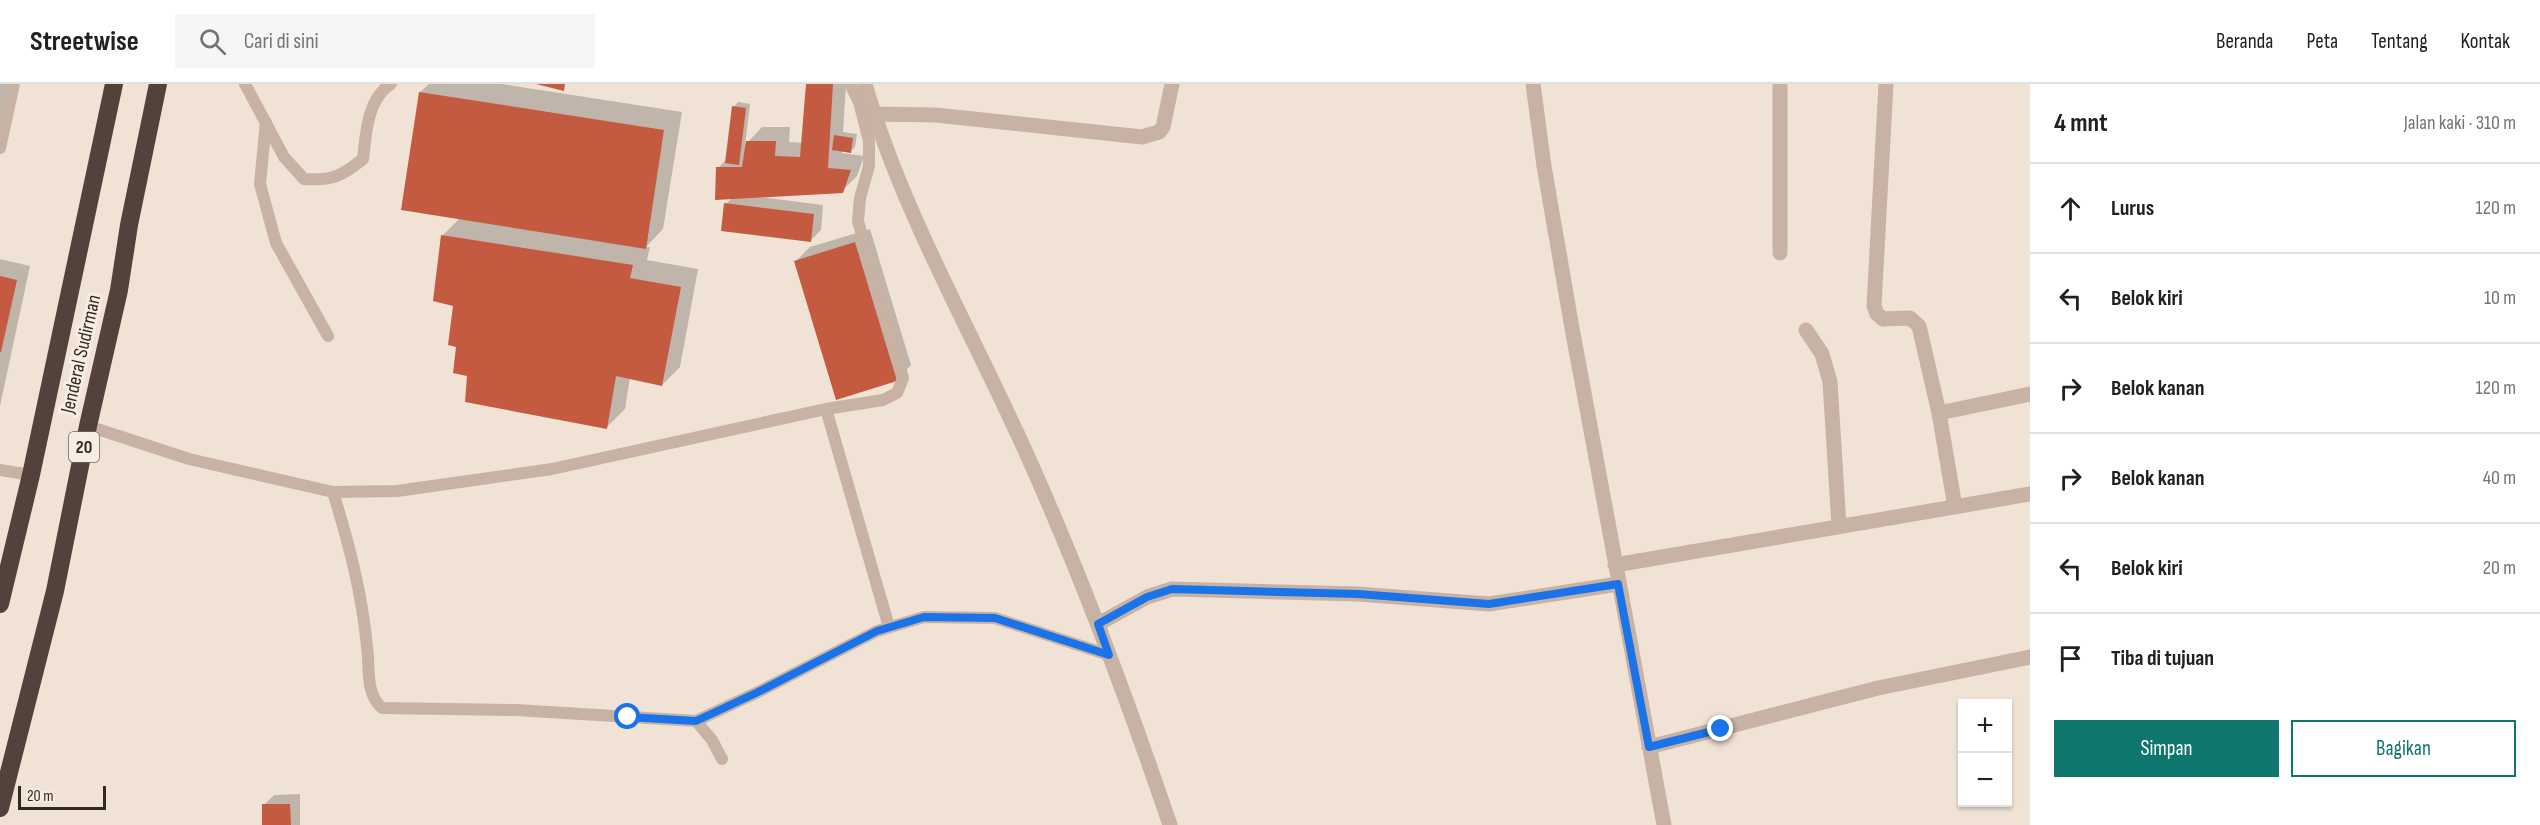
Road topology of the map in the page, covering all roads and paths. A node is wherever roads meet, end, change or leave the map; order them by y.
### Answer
1 (14, 84) edge
2 (114, 84) edge
3 (158, 84) edge
4 (245, 84) edge
5 (391, 84) edge
6 (850, 84) edge
7 (865, 84) edge
8 (1172, 84) edge
9 (1533, 84) edge
10 (1780, 84) edge
11 (1886, 84) edge
12 (874, 114) junction
13 (267, 122) junction
14 (0, 148) edge
15 (1780, 254) dead end
16 (1806, 330) dead end
17 (328, 336) dead end
18 (2030, 394) edge
19 (826, 409) junction
20 (1939, 413) junction
21 (88, 426) junction
22 (0, 470) edge
23 (31, 475) junction
24 (333, 492) junction
25 (2030, 494) edge
26 (1955, 507) junction
27 (1839, 526) junction
28 (1615, 565) junction
29 (1618, 584) junction
30 (0, 604) edge
31 (1098, 624) junction
32 (889, 627) junction
33 (1109, 655) junction
34 (2030, 657) edge
35 (696, 721) junction
36 (1649, 747) junction
37 (722, 759) dead end
38 (0, 808) edge
39 (1170, 825) edge
40 (1664, 825) edge

1 - 14 lane
2 - 23 highway, Jenderal Sudirman / 20
3 - 21 highway, Jenderal Sudirman / 20
4 - 13 lane
5 - 13 lane
6 - 19 lane
7 - 12 street
8 - 12 street
9 - 28 street
10 - 15 street
11 - 20 street
12 - 31 street
13 - 17 lane
16 - 27 street
18 - 20 street
19 - 24 lane
19 - 32 lane
20 - 26 street
21 - 24 lane
21 - 38 highway, Jenderal Sudirman / 20
22 - 23 lane
23 - 30 highway, Jenderal Sudirman / 20
24 - 35 lane
25 - 26 street
26 - 27 street
27 - 28 street
28 - 29 street
29 - 31 street
29 - 36 street
31 - 33 street
32 - 33 lane
32 - 35 lane
33 - 39 street
34 - 36 street
35 - 37 lane
36 - 40 street

